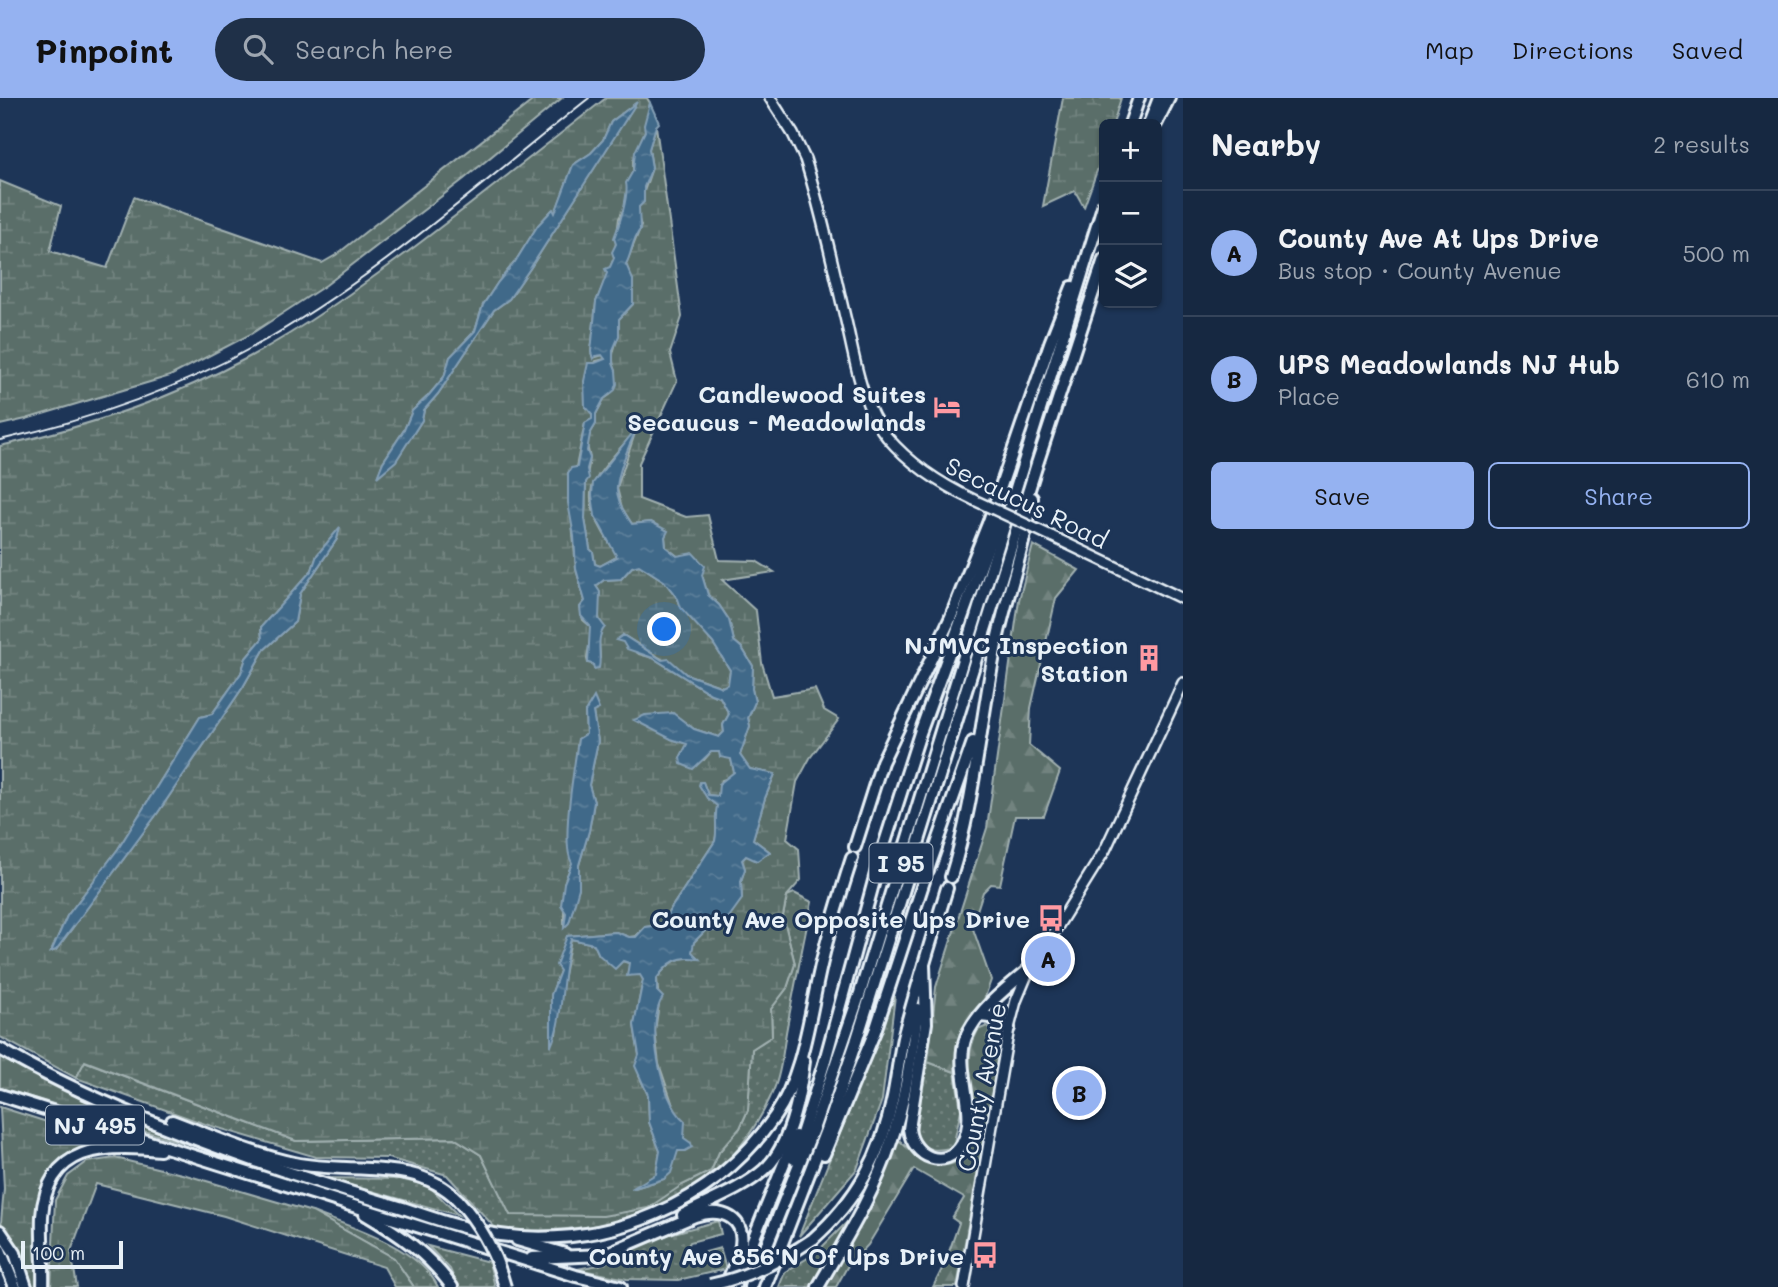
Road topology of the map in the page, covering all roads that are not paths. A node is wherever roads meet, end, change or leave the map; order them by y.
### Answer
1 (770, 98) edge
2 (1139, 98) edge
3 (1159, 98) edge
4 (1169, 98) edge
5 (1132, 119) edge
6 (1151, 119) edge
7 (1158, 119) edge
8 (1099, 219) edge
9 (1088, 253) junction
10 (1099, 274) edge
11 (1033, 432) junction
12 (1036, 467) junction
13 (1183, 599) edge
14 (1183, 683) edge
15 (981, 720) junction
16 (924, 965) junction
17 (1032, 967) junction
18 (980, 1016) junction
19 (1009, 1028) junction
20 (806, 1030) junction
21 (831, 1034) junction
22 (0, 1050) edge
23 (62, 1082) junction
24 (3, 1096) edge
25 (185, 1153) junction
26 (347, 1204) junction
27 (0, 1231) edge
28 (500, 1235) junction
29 (643, 1238) junction
30 (4, 1246) edge
31 (517, 1257) junction
32 (574, 1257) junction
33 (576, 1276) junction
34 (705, 1286) edge
35 (15, 1287) edge
36 (26, 1287) edge
37 (43, 1287) edge
38 (452, 1287) edge
39 (505, 1287) edge
40 (596, 1287) edge
41 (621, 1287) edge
42 (725, 1287) edge
43 (734, 1287) edge
44 (750, 1287) edge
45 (765, 1287) edge
46 (772, 1287) edge
47 (818, 1287) edge
48 (964, 1287) edge

1 - 13 main road, Secaucus Road, bridge
2 - 5 highway
3 - 6 highway
4 - 7 highway
8 - 9 highway, I 95
9 - 11 highway, I 95
9 - 20 highway
10 - 12 highway, I 95
11 - 21 highway
11 - 44 highway, I 95
12 - 15 highway
12 - 45 highway, I 95
14 - 17 main road, County Avenue
15 - 16 highway
15 - 46 highway
16 - 18 highway
16 - 34 highway, bridge
16 - 47 highway
17 - 18 highway
17 - 19 main road, County Avenue
18 - 19 highway
19 - 48 main road, County Avenue
20 - 28 highway
20 - 29 highway
21 - 43 highway
21 - 44 highway
22 - 23 highway, NJ 495
23 - 28 highway
23 - 39 highway, bridge
24 - 25 highway, NJ 495
25 - 26 highway, NJ 495
25 - 37 highway
26 - 31 highway
26 - 38 highway
27 - 30 highway
28 - 32 highway
29 - 32 highway
29 - 42 highway
30 - 35 highway
30 - 36 highway
31 - 32 highway
31 - 33 highway
33 - 40 highway
33 - 41 highway

